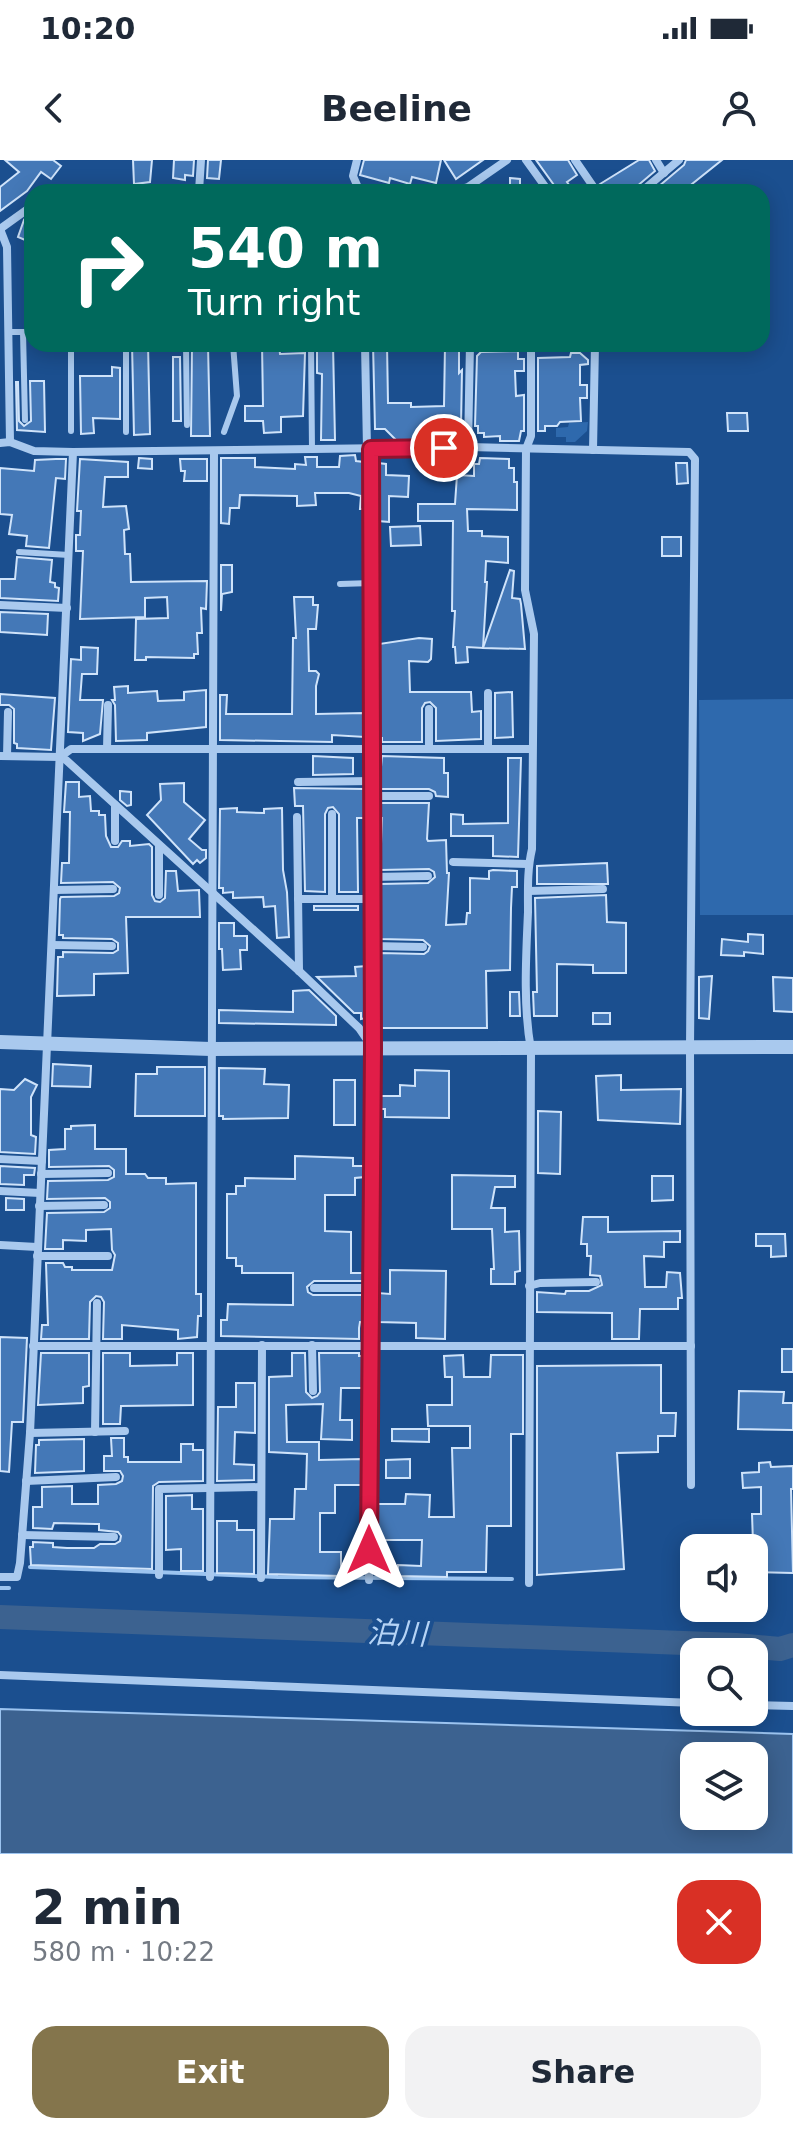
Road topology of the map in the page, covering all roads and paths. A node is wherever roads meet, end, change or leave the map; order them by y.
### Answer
1 (201, 160) edge
2 (357, 160) edge
3 (507, 160) edge
4 (526, 160) edge
5 (575, 160) edge
6 (656, 160) edge
7 (679, 160) edge
8 (664, 173) junction
9 (199, 184) edge
10 (356, 184) edge
11 (480, 184) edge
12 (543, 184) edge
13 (592, 184) edge
14 (651, 184) edge
15 (24, 212) edge
16 (8, 332) junction
17 (23, 332) joint
18 (71, 352) edge
19 (126, 352) edge
20 (186, 352) edge
21 (234, 352) edge
22 (311, 352) edge
23 (365, 352) edge
24 (470, 352) edge
25 (531, 352) edge
26 (595, 352) edge
27 (25, 420) dead end
28 (187, 425) dead end
29 (71, 431) dead end
30 (126, 432) dead end
31 (224, 432) dead end
32 (10, 442) junction
33 (0, 443) edge
34 (468, 447) junction
35 (369, 449) junction
36 (526, 449) junction
37 (312, 450) junction
38 (593, 450) junction
39 (73, 452) junction
40 (214, 452) junction
41 (19, 552) dead end
42 (69, 555) junction
43 (372, 583) junction
44 (340, 584) dead end
45 (0, 605) edge
46 (67, 608) junction
47 (488, 693) dead end
48 (108, 705) dead end
49 (429, 709) dead end
50 (8, 712) dead end
51 (371, 748) junction
52 (429, 748) junction
53 (488, 748) junction
54 (107, 749) junction
55 (213, 749) junction
56 (532, 749) junction
57 (3, 756) edge
58 (60, 757) junction
59 (372, 781) junction
60 (298, 782) dead end
61 (372, 796) junction
62 (429, 796) dead end
63 (115, 805) junction
64 (332, 814) dead end
65 (297, 817) dead end
66 (115, 841) dead end
67 (159, 846) junction
68 (453, 862) dead end
69 (528, 864) junction
70 (428, 876) dead end
71 (371, 877) junction
72 (113, 889) dead end
73 (603, 889) dead end
74 (54, 890) junction
75 (528, 891) junction
76 (211, 892) junction
77 (159, 895) dead end
78 (298, 899) junction
79 (332, 899) junction
80 (371, 899) junction
81 (52, 945) junction
82 (112, 946) dead end
83 (372, 946) junction
84 (423, 947) dead end
85 (299, 971) junction
86 (0, 1042) edge
87 (47, 1043) junction
88 (690, 1047) junction
89 (793, 1047) edge
90 (373, 1048) junction
91 (211, 1049) junction
92 (531, 1050) junction
93 (0, 1159) edge
94 (42, 1161) junction
95 (108, 1173) dead end
96 (41, 1174) junction
97 (0, 1191) edge
98 (40, 1193) junction
99 (104, 1205) dead end
100 (39, 1206) junction
101 (0, 1245) edge
102 (37, 1251) junction
103 (108, 1256) dead end
104 (596, 1282) dead end
105 (529, 1286) junction
106 (314, 1288) dead end
107 (371, 1288) junction
108 (97, 1303) dead end
109 (97, 1345) junction
110 (210, 1345) junction
111 (262, 1345) junction
112 (312, 1345) junction
113 (370, 1345) junction
114 (33, 1346) junction
115 (691, 1346) junction
116 (530, 1347) junction
117 (313, 1391) dead end
118 (125, 1431) dead end
119 (95, 1432) junction
120 (30, 1433) junction
121 (116, 1477) dead end
122 (26, 1481) junction
123 (691, 1485) dead end
124 (261, 1487) junction
125 (209, 1489) junction
126 (22, 1535) junction
127 (114, 1537) dead end
128 (159, 1575) dead end
129 (0, 1577) edge
130 (210, 1577) dead end
131 (261, 1578) dead end
132 (369, 1580) dead end
133 (529, 1583) dead end
134 (0, 1675) edge
135 (680, 1702) edge
136 (768, 1705) edge
137 (793, 1706) edge

1 - 9 street
2 - 10 street
3 - 11 street
4 - 12 street
5 - 13 street
6 - 8 street
7 - 8 street
8 - 14 street
15 - 16 street
16 - 17 lane
16 - 32 street
17 - 27 lane
18 - 29 lane
19 - 30 lane
20 - 28 lane
21 - 31 lane
22 - 37 lane
23 - 35 street
24 - 34 street
25 - 36 street
26 - 38 street
32 - 33 street
32 - 39 street
34 - 35 street
34 - 36 street
35 - 37 street
35 - 43 street
36 - 38 street
36 - 56 street
37 - 40 street
38 - 88 street
39 - 40 street
39 - 42 street
40 - 55 street
41 - 42 lane
42 - 46 street
43 - 44 lane
43 - 51 street
45 - 46 street
46 - 58 street
47 - 53 street
48 - 54 street
49 - 52 street
50 - 57 street
51 - 52 street
51 - 55 street
51 - 59 street
52 - 53 street
53 - 56 street
54 - 55 street
54 - 58 street
55 - 76 street
56 - 69 street
57 - 58 street
58 - 63 street
58 - 74 street
59 - 60 street
59 - 61 street
61 - 62 street
61 - 71 street
63 - 66 street
63 - 67 street
64 - 79 street
65 - 78 street
67 - 76 street
67 - 77 street
68 - 69 street
69 - 75 street
70 - 71 street
71 - 80 street
72 - 74 street
73 - 75 street
74 - 81 street
75 - 92 street
76 - 85 street
76 - 91 street
78 - 79 street
78 - 85 street
79 - 80 street
80 - 83 street
81 - 82 street
81 - 87 street
83 - 84 street
83 - 90 street
85 - 90 street
86 - 87 street
87 - 91 street
87 - 94 street
88 - 89 street
88 - 92 street
88 - 115 street
90 - 91 street
90 - 92 street
90 - 107 street
91 - 110 street
92 - 105 street
93 - 94 street
94 - 96 street
95 - 96 street
96 - 98 street
97 - 98 street
98 - 100 street
99 - 100 street
100 - 102 street
101 - 102 street
102 - 103 street
102 - 114 street
104 - 105 street
105 - 116 street
106 - 107 street
107 - 113 street
108 - 109 street
109 - 110 street
109 - 114 street
109 - 119 street
110 - 111 street
110 - 125 street
111 - 112 street
111 - 124 street
112 - 113 street
112 - 117 street
113 - 116 street
113 - 132 street
114 - 120 street
115 - 116 street
115 - 123 street
116 - 133 street
118 - 119 street
119 - 120 street
120 - 122 street
121 - 122 street
122 - 126 street
124 - 125 street
124 - 131 street
125 - 128 street
125 - 130 street
126 - 127 street
126 - 129 street
134 - 135 street
136 - 137 street

